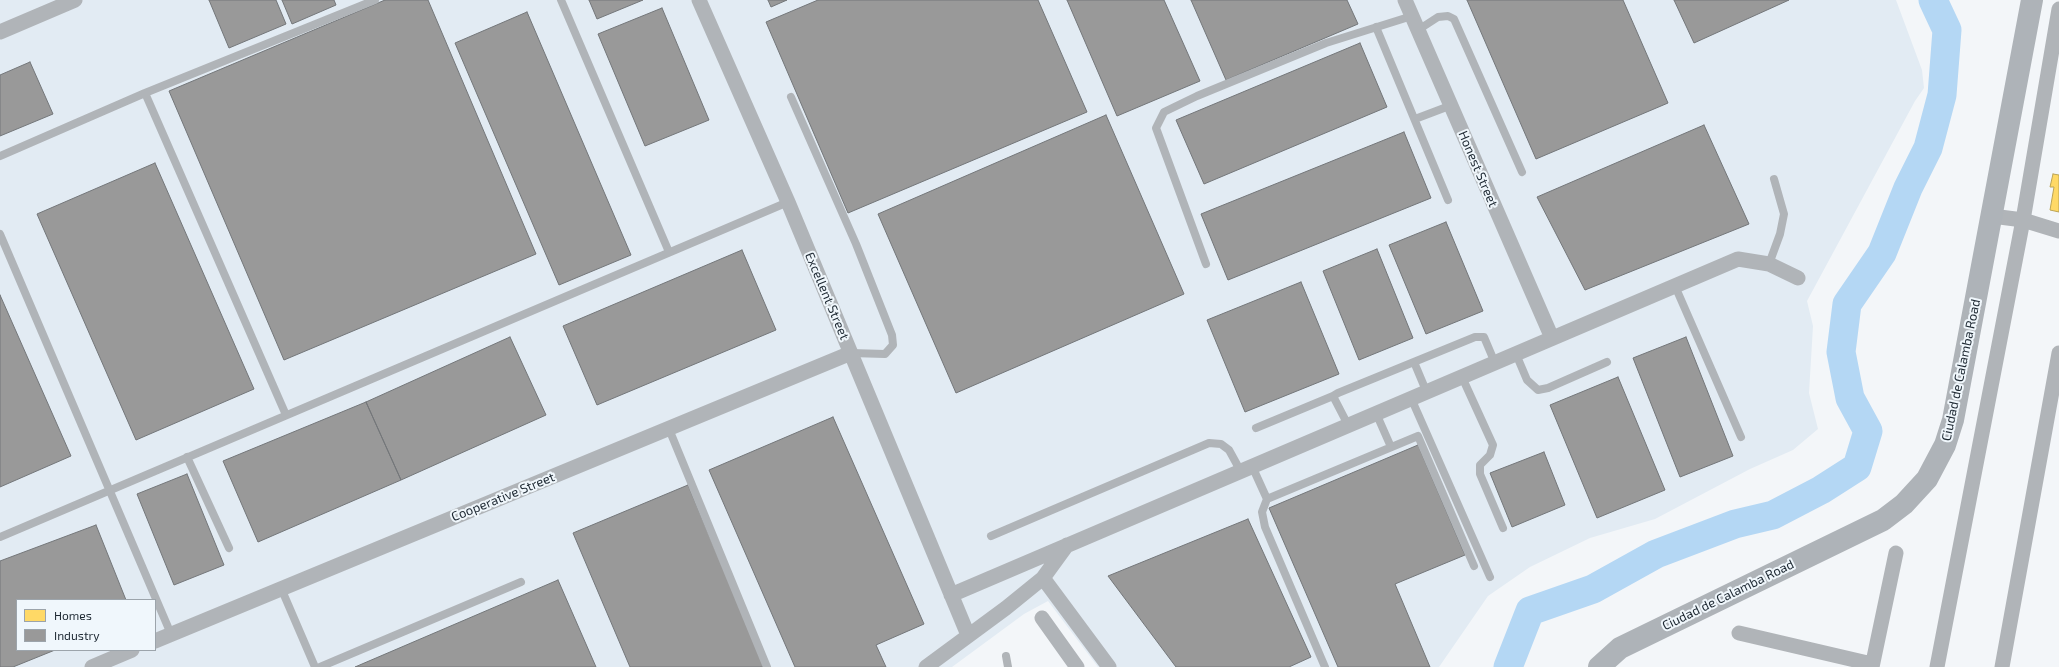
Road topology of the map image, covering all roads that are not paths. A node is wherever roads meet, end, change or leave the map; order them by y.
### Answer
1 (75, 0) edge
2 (375, 0) edge
3 (561, 0) edge
4 (699, 0) edge
5 (1405, 0) edge
6 (2032, 0) edge
7 (2059, 9) edge
8 (1412, 16) junction
9 (1376, 27) junction
10 (1418, 30) junction
11 (0, 32) edge
12 (145, 93) junction
13 (791, 98) dead end
14 (1452, 105) junction
15 (1415, 119) junction
16 (0, 156) edge
17 (1522, 172) dead end
18 (1774, 180) dead end
19 (1448, 200) dead end
20 (788, 202) junction
21 (1992, 216) junction
22 (2023, 220) junction
23 (2059, 231) edge
24 (0, 234) edge
25 (670, 252) junction
26 (1206, 264) dead end
27 (1769, 264) junction
28 (1798, 278) dead end
29 (1675, 286) junction
30 (1552, 338) junction
31 (851, 353) junction
32 (2059, 353) edge
33 (1516, 354) junction
34 (1414, 362) junction
35 (1607, 362) dead end
36 (1495, 363) junction
37 (1462, 377) junction
38 (1427, 393) junction
39 (1333, 396) junction
40 (1411, 398) junction
41 (1376, 413) junction
42 (286, 415) junction
43 (1348, 425) junction
44 (669, 428) junction
45 (1256, 428) dead end
46 (1740, 437) dead end
47 (1391, 447) junction
48 (187, 457) junction
49 (1246, 468) junction
50 (110, 490) junction
51 (1267, 499) junction
52 (1502, 528) dead end
53 (991, 536) dead end
54 (0, 537) edge
55 (1068, 544) junction
56 (229, 548) dead end
57 (1896, 553) dead end
58 (1474, 566) dead end
59 (1490, 577) dead end
60 (1043, 578) junction
61 (521, 582) dead end
62 (281, 588) junction
63 (951, 594) junction
64 (1042, 618) dead end
65 (1739, 633) dead end
66 (172, 634) junction
67 (968, 635) junction
68 (156, 640) edge
69 (130, 651) edge
70 (1006, 656) dead end
71 (1872, 666) edge
72 (92, 667) edge
73 (315, 667) edge
74 (320, 667) edge
75 (767, 667) edge
76 (926, 667) edge
77 (1008, 667) edge
78 (1077, 667) edge
79 (1109, 667) edge
80 (1326, 667) edge
81 (1599, 667) edge
82 (1937, 667) edge
83 (2002, 667) edge

1 - 11 street
2 - 12 lane
3 - 25 lane
4 - 20 street, Excellent Street
5 - 8 street, Honest Street
6 - 21 main road, Ciudad de Calamba Road
7 - 22 street
8 - 9 lane
8 - 10 street, Honest Street
9 - 15 lane
9 - 26 lane
10 - 14 street, Honest Street
10 - 17 lane
12 - 16 lane
12 - 42 lane
13 - 31 lane
14 - 15 lane
14 - 30 street, Honest Street
15 - 19 lane
18 - 27 lane
20 - 25 lane
20 - 31 street, Excellent Street
21 - 22 street
21 - 81 main road, Ciudad de Calamba Road
22 - 23 street
22 - 82 street
24 - 50 lane
25 - 42 lane
27 - 28 street
27 - 29 street
29 - 30 street
29 - 46 lane
30 - 33 street
31 - 44 street, Cooperative Street
31 - 63 street, Excellent Street
32 - 83 street
33 - 35 lane
33 - 36 street
34 - 36 lane
34 - 38 lane
34 - 39 lane
36 - 37 street
37 - 38 street
37 - 52 lane
38 - 40 street
39 - 43 lane
39 - 45 lane
40 - 41 street
40 - 59 lane
41 - 43 street
41 - 47 lane
42 - 48 lane
43 - 49 street
44 - 62 street, Cooperative Street
44 - 75 lane
47 - 51 lane
47 - 58 lane
48 - 50 lane
48 - 56 lane
49 - 51 lane
49 - 53 lane
49 - 55 street
50 - 54 lane
50 - 66 lane
51 - 80 lane
55 - 60 street
55 - 63 street
57 - 71 street
60 - 67 street
60 - 79 street
61 - 74 lane
62 - 66 street, Cooperative Street
62 - 73 lane
63 - 67 street, Excellent Street
64 - 78 street
65 - 71 street
66 - 68 street, Cooperative Street
67 - 76 street
69 - 72 street
70 - 77 lane

